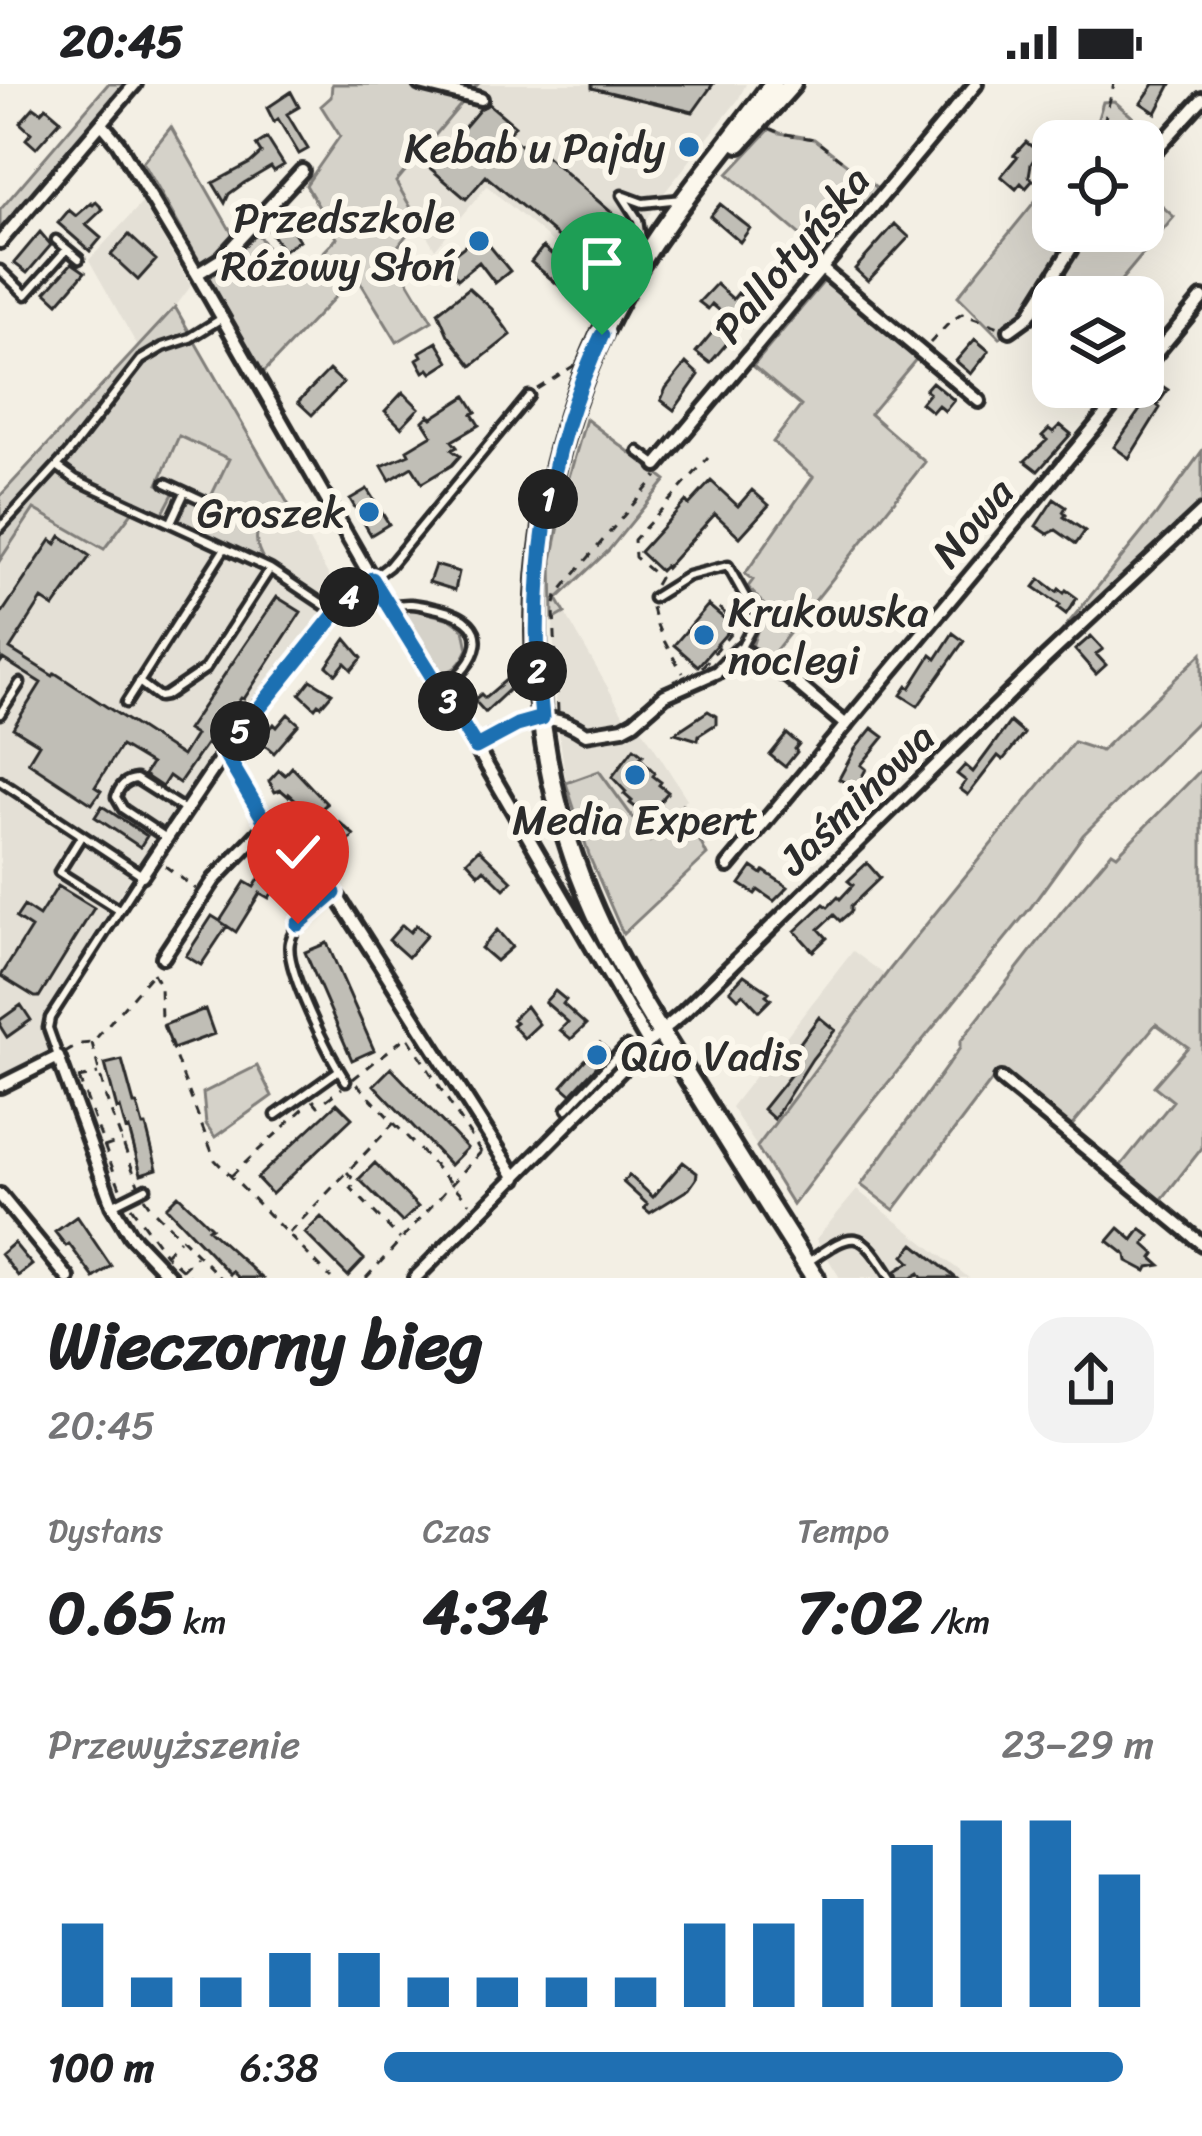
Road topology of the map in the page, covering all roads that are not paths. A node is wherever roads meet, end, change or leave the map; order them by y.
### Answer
1 (135, 84) edge
2 (420, 84) edge
3 (773, 84) edge
4 (792, 84) edge
5 (976, 84) edge
6 (481, 99) dead end
7 (1202, 99) edge
8 (102, 124) junction
9 (1164, 141) edge
10 (302, 171) dead end
11 (699, 181) junction
12 (685, 198) junction
13 (56, 240) dead end
14 (0, 242) edge
15 (67, 249) junction
16 (1069, 252) edge
17 (644, 257) junction
18 (79, 260) dead end
19 (822, 269) junction
20 (0, 270) edge
21 (197, 274) junction
22 (1202, 298) edge
23 (222, 318) junction
24 (1010, 330) road end
25 (1164, 344) edge
26 (530, 395) road end
27 (980, 401) dead end
28 (1110, 408) edge
29 (638, 451) dead end
30 (57, 466) junction
31 (657, 470) joint
32 (166, 482) dead end
33 (186, 490) junction
34 (207, 502) dead end
35 (1202, 512) edge
36 (171, 521) junction
37 (0, 528) edge
38 (225, 548) junction
39 (269, 568) junction
40 (372, 579) junction
41 (653, 598) road end
42 (390, 607) junction
43 (336, 613) junction
44 (740, 649) junction
45 (139, 682) junction
46 (20, 683) dead end
47 (441, 690) junction
48 (126, 703) dead end
49 (0, 714) edge
50 (549, 719) junction
51 (846, 725) junction
52 (476, 747) junction
53 (224, 752) junction
54 (0, 782) edge
55 (185, 810) junction
56 (267, 825) junction
57 (82, 835) junction
58 (166, 838) junction
59 (728, 866) dead end
60 (142, 874) junction
61 (334, 893) junction
62 (119, 910) junction
63 (163, 957) road end
64 (654, 1038) junction
65 (636, 1055) junction
66 (58, 1057) junction
67 (339, 1070) junction
68 (1001, 1079) dead end
69 (349, 1081) road end
70 (0, 1086) edge
71 (567, 1108) dead end
72 (275, 1115) dead end
73 (516, 1178) junction
74 (143, 1190) road end
75 (0, 1195) edge
76 (112, 1205) junction
77 (1202, 1244) edge
78 (810, 1271) edge
79 (68, 1278) edge
80 (170, 1278) edge
81 (416, 1278) edge
82 (891, 1278) edge

1 - 8 street
2 - 6 street
3 - 11 main road
4 - 11 main road
5 - 19 street, Pallotyńska
7 - 9 street
8 - 14 street
8 - 21 street
10 - 21 street
11 - 12 main road
12 - 17 main road
12 - 17 lane
13 - 15 lane
15 - 18 lane
15 - 20 lane
16 - 24 street
17 - 50 main road
19 - 27 street
19 - 31 street, Pallotyńska
21 - 23 street
22 - 25 street
23 - 30 lane
23 - 40 street
26 - 40 lane
28 - 51 street, Nowa
29 - 31 lane
30 - 36 lane
30 - 37 lane
32 - 33 lane
33 - 34 lane
33 - 36 lane
35 - 64 street, Jaśminowa
36 - 38 lane
38 - 39 lane
38 - 45 lane
39 - 43 lane
39 - 45 lane
40 - 42 street
40 - 43 street
41 - 44 lane
42 - 47 street
42 - 47 lane
43 - 53 street
44 - 50 street
44 - 51 street
45 - 48 lane
46 - 49 lane
47 - 52 street
50 - 52 street
50 - 64 main road
51 - 59 street, Nowa
52 - 64 street
53 - 55 street
53 - 56 street
54 - 57 lane
55 - 58 street
55 - 58 lane
56 - 61 street
56 - 63 street
57 - 60 lane
57 - 62 lane
58 - 60 street
60 - 62 lane
61 - 67 lane
61 - 73 street
62 - 66 lane
64 - 65 street, Jaśminowa
64 - 78 main road
65 - 71 lane
65 - 73 street, Jaśminowa
66 - 70 street
66 - 76 street
67 - 69 lane
67 - 72 lane
68 - 77 street
73 - 81 street, Jaśminowa
74 - 76 lane
75 - 79 street
76 - 80 street
78 - 82 lane

